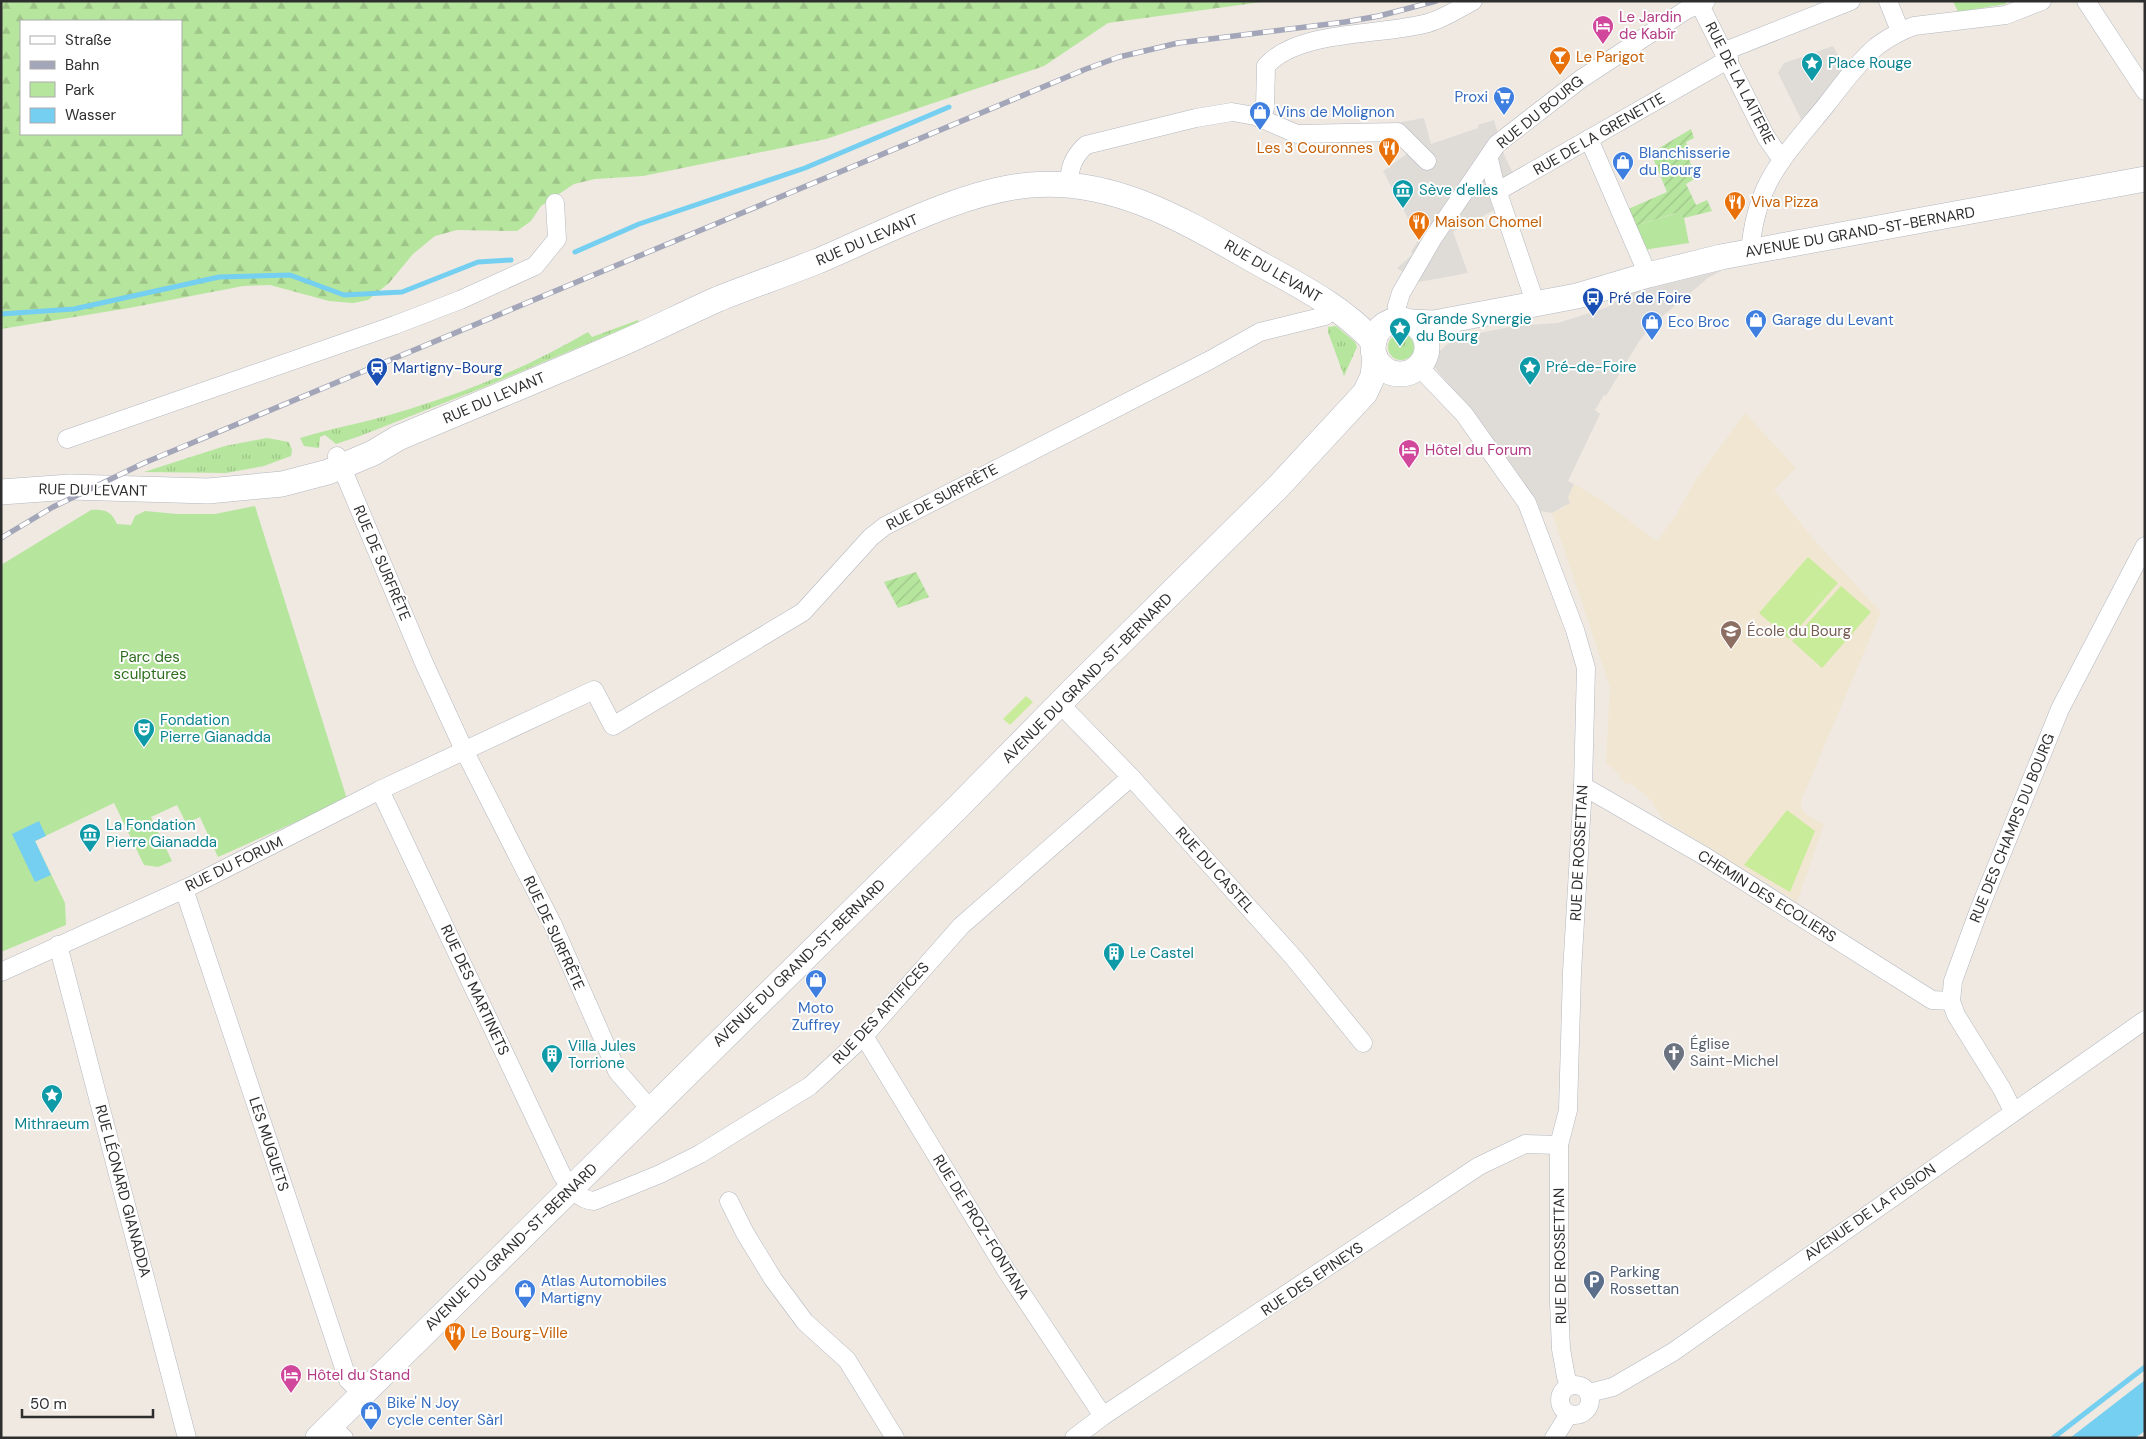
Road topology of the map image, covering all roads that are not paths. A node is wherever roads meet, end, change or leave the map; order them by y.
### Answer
1 (1473, 1) edge
2 (1851, 1) edge
3 (1888, 1) edge
4 (2042, 1) edge
5 (2086, 1) edge
6 (1701, 2) edge
7 (1900, 31) junction
8 (1727, 55) junction
9 (2145, 91) edge
10 (1262, 118) junction
11 (1589, 139) junction
12 (1489, 159) junction
13 (1782, 160) junction
14 (1427, 161) dead end
15 (2145, 179) edge
16 (1069, 186) junction
17 (1498, 192) junction
18 (555, 203) dead end
19 (1750, 253) junction
20 (1648, 275) junction
21 (1577, 296) junction
22 (1535, 302) junction
23 (1335, 307) junction
24 (1399, 321) junction
25 (1374, 350) junction
26 (1416, 364) junction
27 (67, 439) dead end
28 (339, 461) junction
29 (1279, 486) junction
30 (1, 492) edge
31 (2145, 546) edge
32 (1060, 704) junction
33 (465, 752) junction
34 (1131, 777) junction
35 (1583, 786) junction
36 (380, 790) junction
37 (184, 889) junction
38 (58, 945) junction
39 (1, 972) edge
40 (1951, 1001) junction
41 (2145, 1020) edge
42 (864, 1036) junction
43 (1363, 1043) dead end
44 (650, 1109) junction
45 (2013, 1112) junction
46 (1559, 1145) junction
47 (572, 1188) junction
48 (729, 1201) dead end
49 (1570, 1385) junction
50 (1589, 1393) junction
51 (362, 1394) junction
52 (1569, 1414) junction
53 (1103, 1416) junction
54 (330, 1434) edge
55 (187, 1438) edge
56 (895, 1438) edge
57 (1074, 1438) edge
58 (1554, 1438) edge

1 - 10 street
2 - 8 street, RUE DE LA GRENETTE
3 - 7 street
4 - 7 street
5 - 9 street
6 - 8 street, RUE DE LA LAITERIE
6 - 12 street, RUE DU BOURG
7 - 13 street
8 - 11 street, RUE DE LA GRENETTE
8 - 13 street, RUE DE LA LAITERIE
10 - 14 street
10 - 16 street
11 - 17 street, RUE DE LA GRENETTE
11 - 20 street
12 - 17 street
12 - 24 street, RUE DU BOURG
13 - 19 street
15 - 19 street, AVENUE DU GRAND-ST-BERNARD
16 - 23 street, RUE DU LEVANT
16 - 28 street, RUE DU LEVANT
17 - 22 street
18 - 27 street
19 - 20 street, AVENUE DU GRAND-ST-BERNARD
20 - 21 street, AVENUE DU GRAND-ST-BERNARD
21 - 22 street, AVENUE DU GRAND-ST-BERNARD
21 - 26 street, AVENUE DU GRAND-ST-BERNARD
22 - 24 street, AVENUE DU GRAND-ST-BERNARD
23 - 24 street, RUE DU LEVANT
23 - 25 street, RUE DU LEVANT
23 - 33 street, RUE DE SURFRÊTE
24 - 25 street
24 - 26 street
25 - 26 street
25 - 29 street, AVENUE DU GRAND-ST-BERNARD
26 - 29 street, AVENUE DU GRAND-ST-BERNARD
26 - 35 street, RUE DE ROSSETTAN
28 - 30 street, RUE DU LEVANT
28 - 33 street, RUE DE SURFRÊTE
29 - 32 street, AVENUE DU GRAND-ST-BERNARD
31 - 40 street, RUE DES CHAMPS DU BOURG
32 - 34 street, RUE DU CASTEL
32 - 44 street, AVENUE DU GRAND-ST-BERNARD
33 - 36 street, RUE DU FORUM
33 - 44 street, RUE DE SURFRÊTE
34 - 42 street, RUE DES ARTIFICES
34 - 43 street, RUE DU CASTEL
35 - 40 street, CHEMIN DES ECOLIERS
35 - 46 street, RUE DE ROSSETTAN
36 - 37 street, RUE DU FORUM
36 - 47 street, RUE DES MARTINETS
37 - 38 street, RUE DU FORUM
37 - 51 street, LES MUGUETS
38 - 39 street, RUE DU FORUM
38 - 55 street, RUE LÉONARD GIANADDA
40 - 45 street
41 - 45 street, AVENUE DE LA FUSION
42 - 47 street, RUE DES ARTIFICES
42 - 53 street, RUE DE PROZ-FONTANA
44 - 47 street, AVENUE DU GRAND-ST-BERNARD
45 - 50 street, AVENUE DE LA FUSION
46 - 49 street, RUE DE ROSSETTAN
46 - 53 street, RUE DES EPINEYS
47 - 51 street, AVENUE DU GRAND-ST-BERNARD
48 - 56 street
49 - 50 street
49 - 52 street
50 - 52 street
51 - 54 street, AVENUE DU GRAND-ST-BERNARD
52 - 58 street
53 - 57 street, RUE DES EPINEYS

